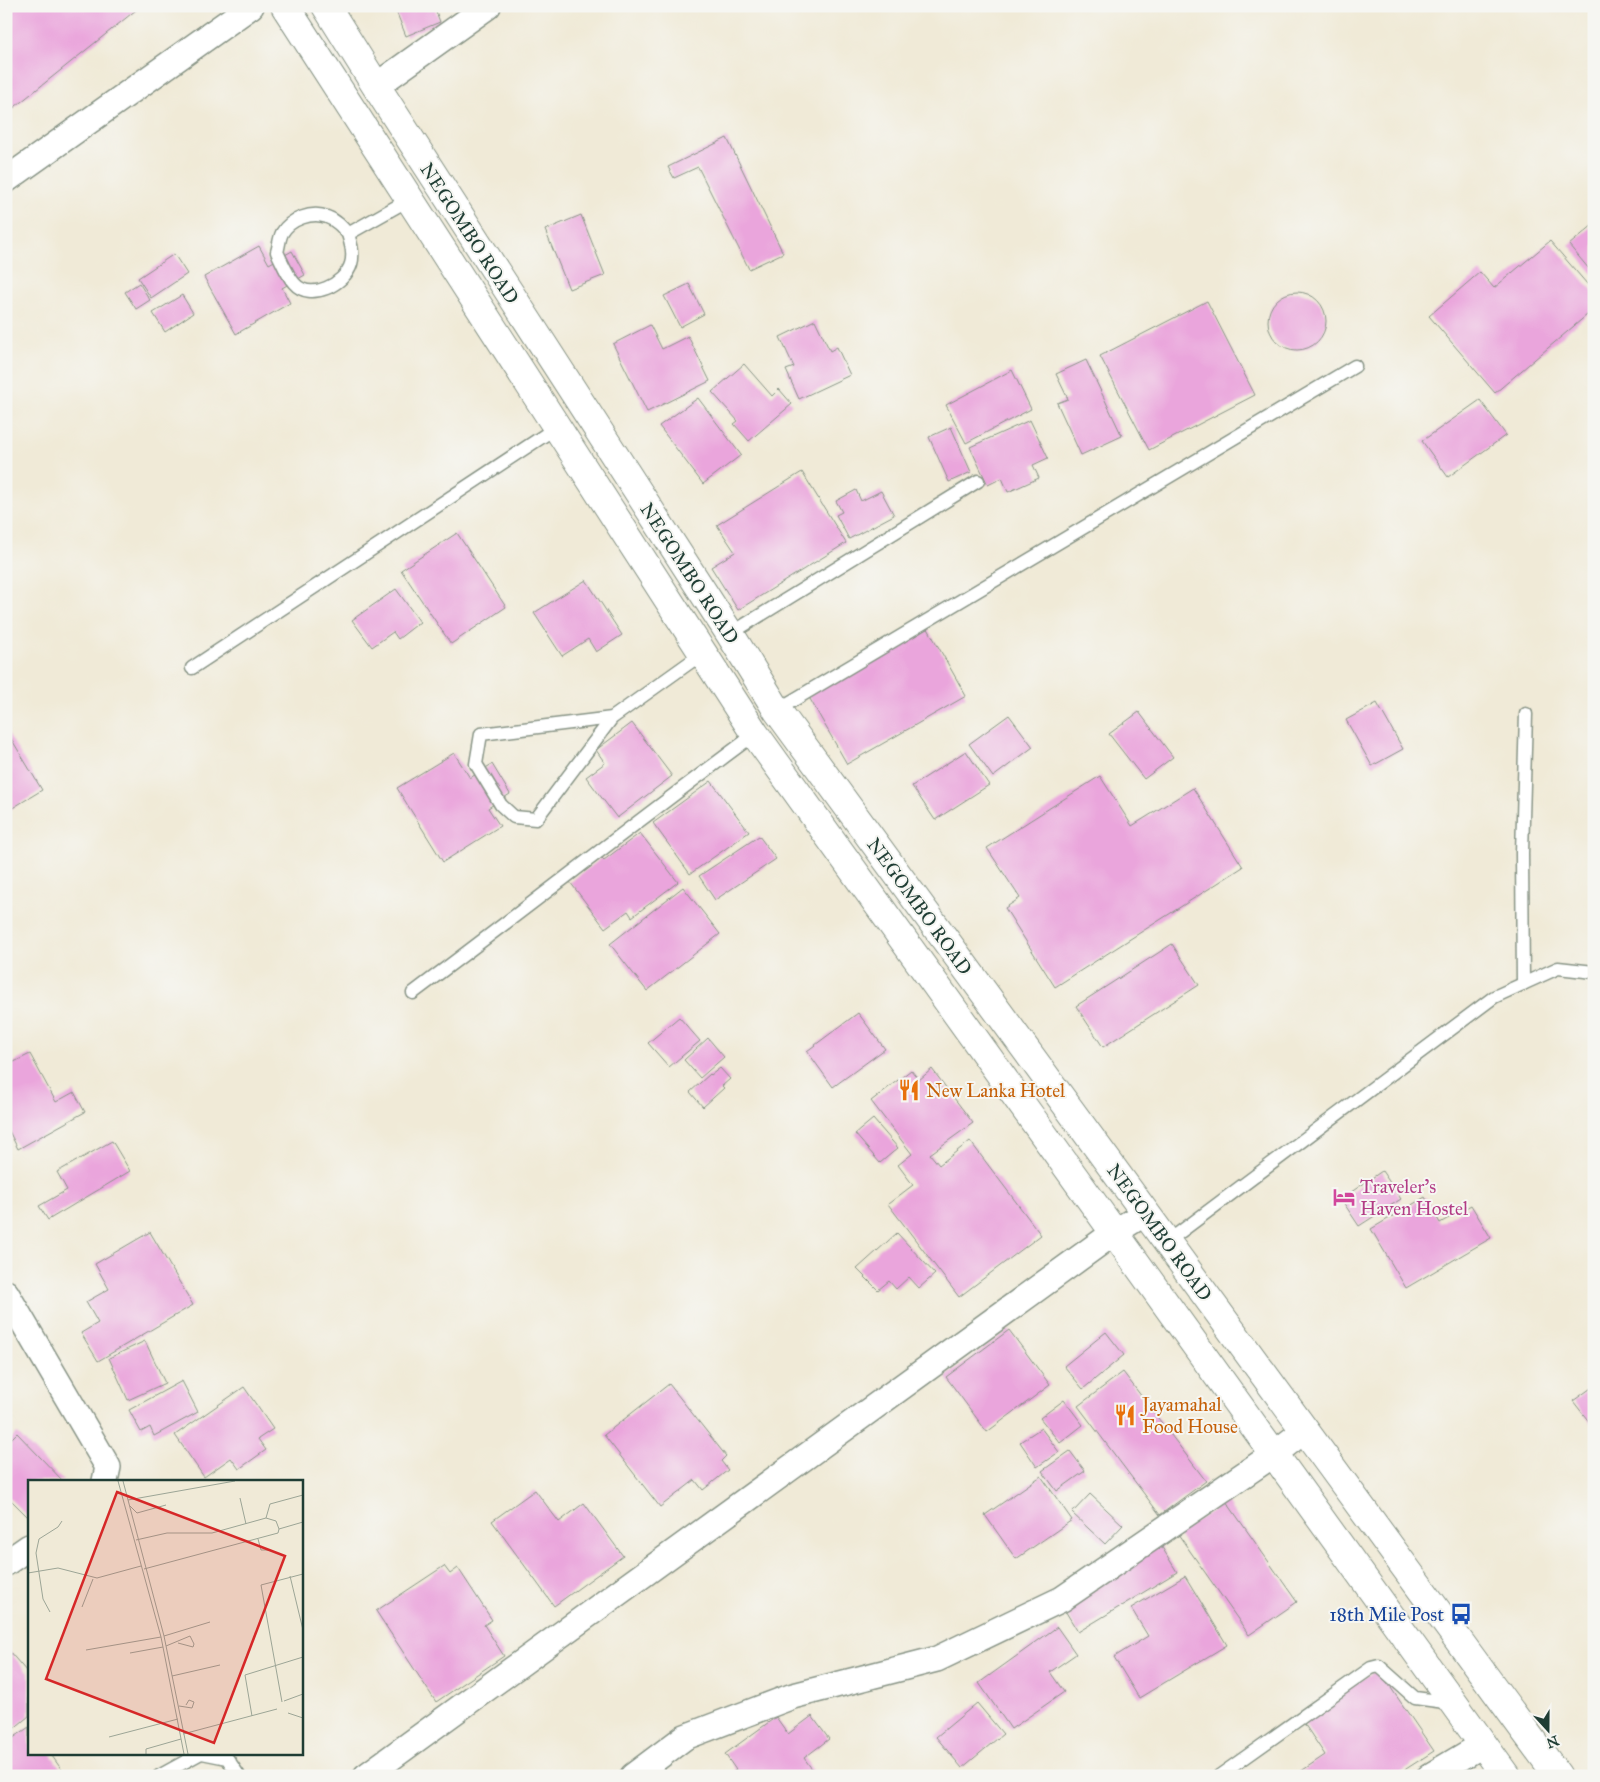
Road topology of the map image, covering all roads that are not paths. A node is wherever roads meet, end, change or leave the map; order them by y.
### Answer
1 (251, 6) edge
2 (285, 6) edge
3 (326, 6) edge
4 (488, 6) edge
5 (376, 86) junction
6 (6, 180) edge
7 (410, 199) junction
8 (348, 234) junction
9 (1356, 366) dead end
10 (557, 427) junction
11 (978, 481) dead end
12 (730, 634) junction
13 (703, 653) junction
14 (192, 668) dead end
15 (776, 710) junction
16 (1526, 714) dead end
17 (612, 718) junction
18 (755, 734) junction
19 (1594, 972) edge
20 (1523, 984) junction
21 (413, 993) dead end
22 (1145, 1212) junction
23 (1115, 1232) junction
24 (1167, 1242) junction
25 (6, 1293) edge
26 (1305, 1430) junction
27 (1274, 1454) junction
28 (106, 1480) edge
29 (28, 1548) edge
30 (6, 1562) edge
31 (1452, 1703) junction
32 (1482, 1745) junction
33 (200, 1754) edge
34 (207, 1754) edge
35 (159, 1776) edge
36 (238, 1776) edge
37 (366, 1776) edge
38 (633, 1776) edge
39 (1220, 1776) edge
40 (1430, 1776) edge
41 (1506, 1776) edge
42 (1558, 1776) edge

1 - 6 street
2 - 7 highway, NEGOMBO ROAD
3 - 5 highway, NEGOMBO ROAD
4 - 5 street
5 - 12 highway, NEGOMBO ROAD
7 - 8 lane
7 - 10 highway, NEGOMBO ROAD
8 - 8 lane
9 - 15 lane
10 - 13 highway, NEGOMBO ROAD
10 - 14 lane
11 - 12 lane
12 - 15 highway, NEGOMBO ROAD
13 - 17 lane
13 - 18 highway, NEGOMBO ROAD
15 - 22 highway, NEGOMBO ROAD
16 - 20 lane
17 - 17 lane
18 - 21 lane
18 - 23 highway, NEGOMBO ROAD
19 - 20 lane
20 - 24 lane
22 - 23 street
22 - 24 highway, NEGOMBO ROAD
23 - 27 highway, NEGOMBO ROAD
23 - 37 street
24 - 26 highway, NEGOMBO ROAD
25 - 28 street
26 - 27 street
26 - 42 highway, NEGOMBO ROAD
27 - 31 highway, NEGOMBO ROAD
27 - 38 street
29 - 30 street
31 - 32 highway, NEGOMBO ROAD
31 - 39 lane
32 - 40 street
32 - 41 highway, NEGOMBO ROAD
33 - 35 lane
34 - 36 lane

